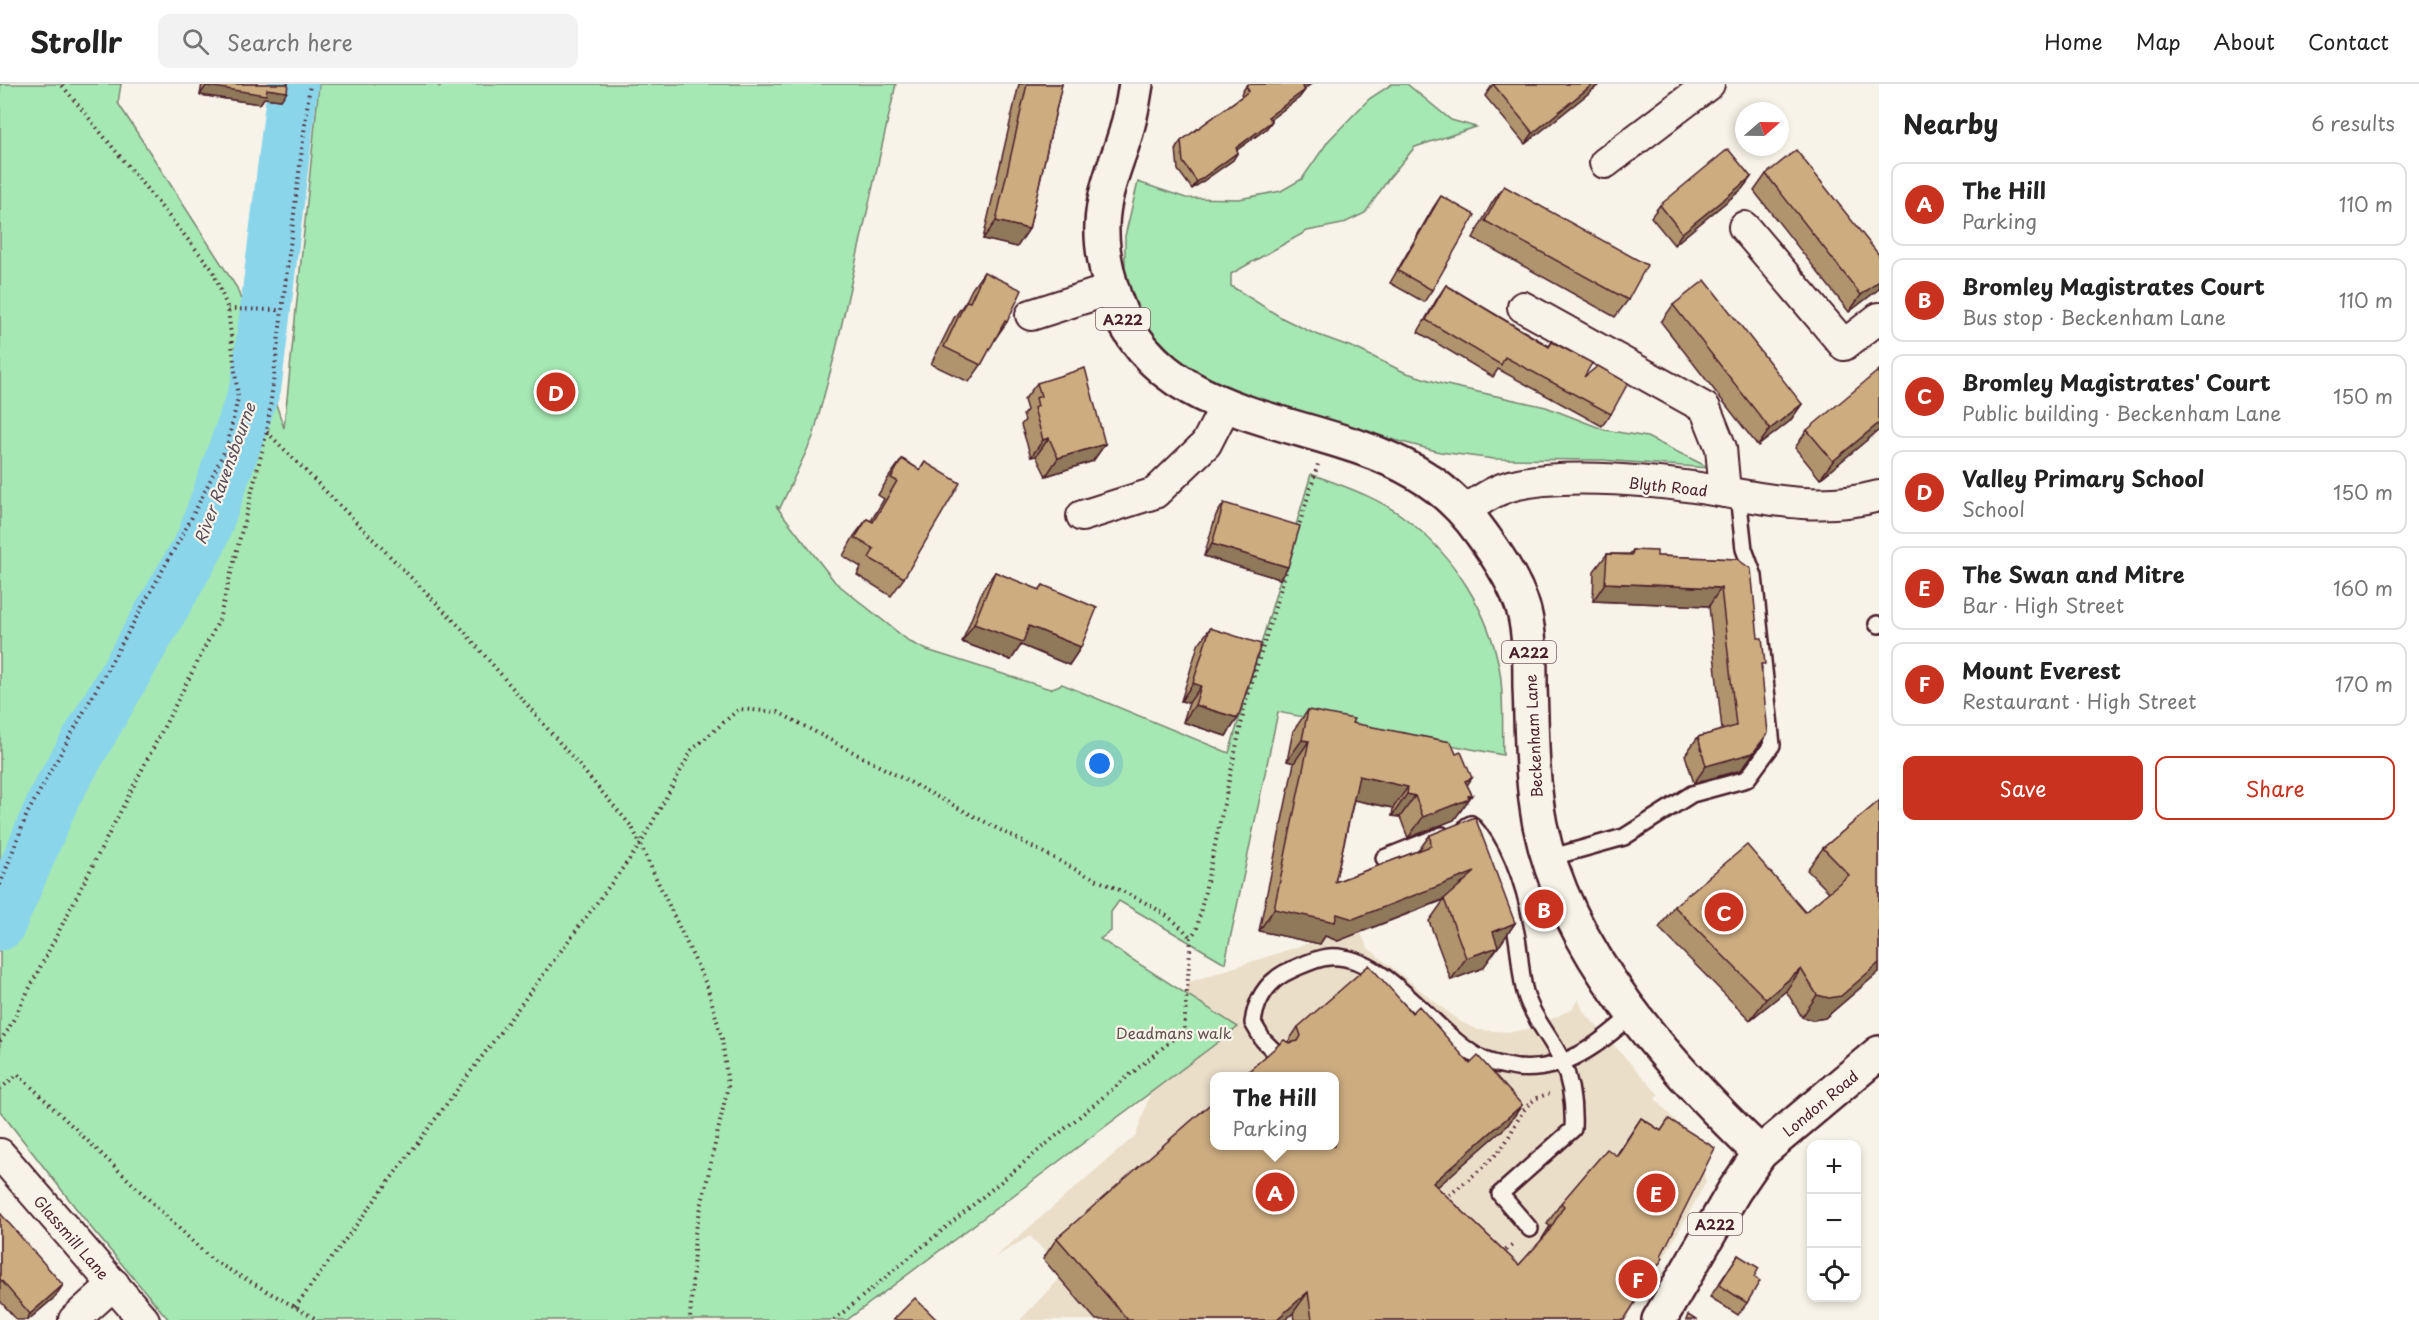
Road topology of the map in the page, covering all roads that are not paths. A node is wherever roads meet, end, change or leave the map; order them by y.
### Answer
1 (1136, 84) edge
2 (1709, 84) edge
3 (1605, 163) dead end
4 (1744, 227) dead end
5 (1112, 289) junction
6 (1523, 307) dead end
7 (1031, 315) dead end
8 (1879, 318) edge
9 (1226, 405) junction
10 (1732, 494) junction
11 (1879, 496) edge
12 (1464, 512) junction
13 (1082, 516) dead end
14 (1384, 858) dead end
15 (1549, 858) junction
16 (1633, 1014) junction
17 (1879, 1053) edge
18 (1276, 1054) edge
19 (1563, 1062) junction
20 (1760, 1153) junction
21 (0, 1154) edge
22 (1530, 1229) road end
23 (114, 1284) junction
24 (74, 1320) edge
25 (144, 1320) edge
26 (1660, 1320) edge

1 - 5 main road, Beckenham Lane / A222
2 - 3 street
4 - 8 street
5 - 7 street
5 - 9 main road, Beckenham Lane / A222
6 - 10 street
9 - 12 main road, Beckenham Lane / A222
9 - 13 street
10 - 11 street, Blyth Road
10 - 12 street, Blyth Road
10 - 15 lane
12 - 15 main road, Beckenham Lane / A222
14 - 19 lane
15 - 16 main road, Beckenham Lane / A222
16 - 19 lane
16 - 20 main road, Beckenham Lane / A222
17 - 20 main road, London Road / A222
18 - 19 lane
19 - 22 lane
20 - 26 main road, A222
21 - 23 street, Glassmill Lane
23 - 24 street
23 - 25 street, Glassmill Lane

